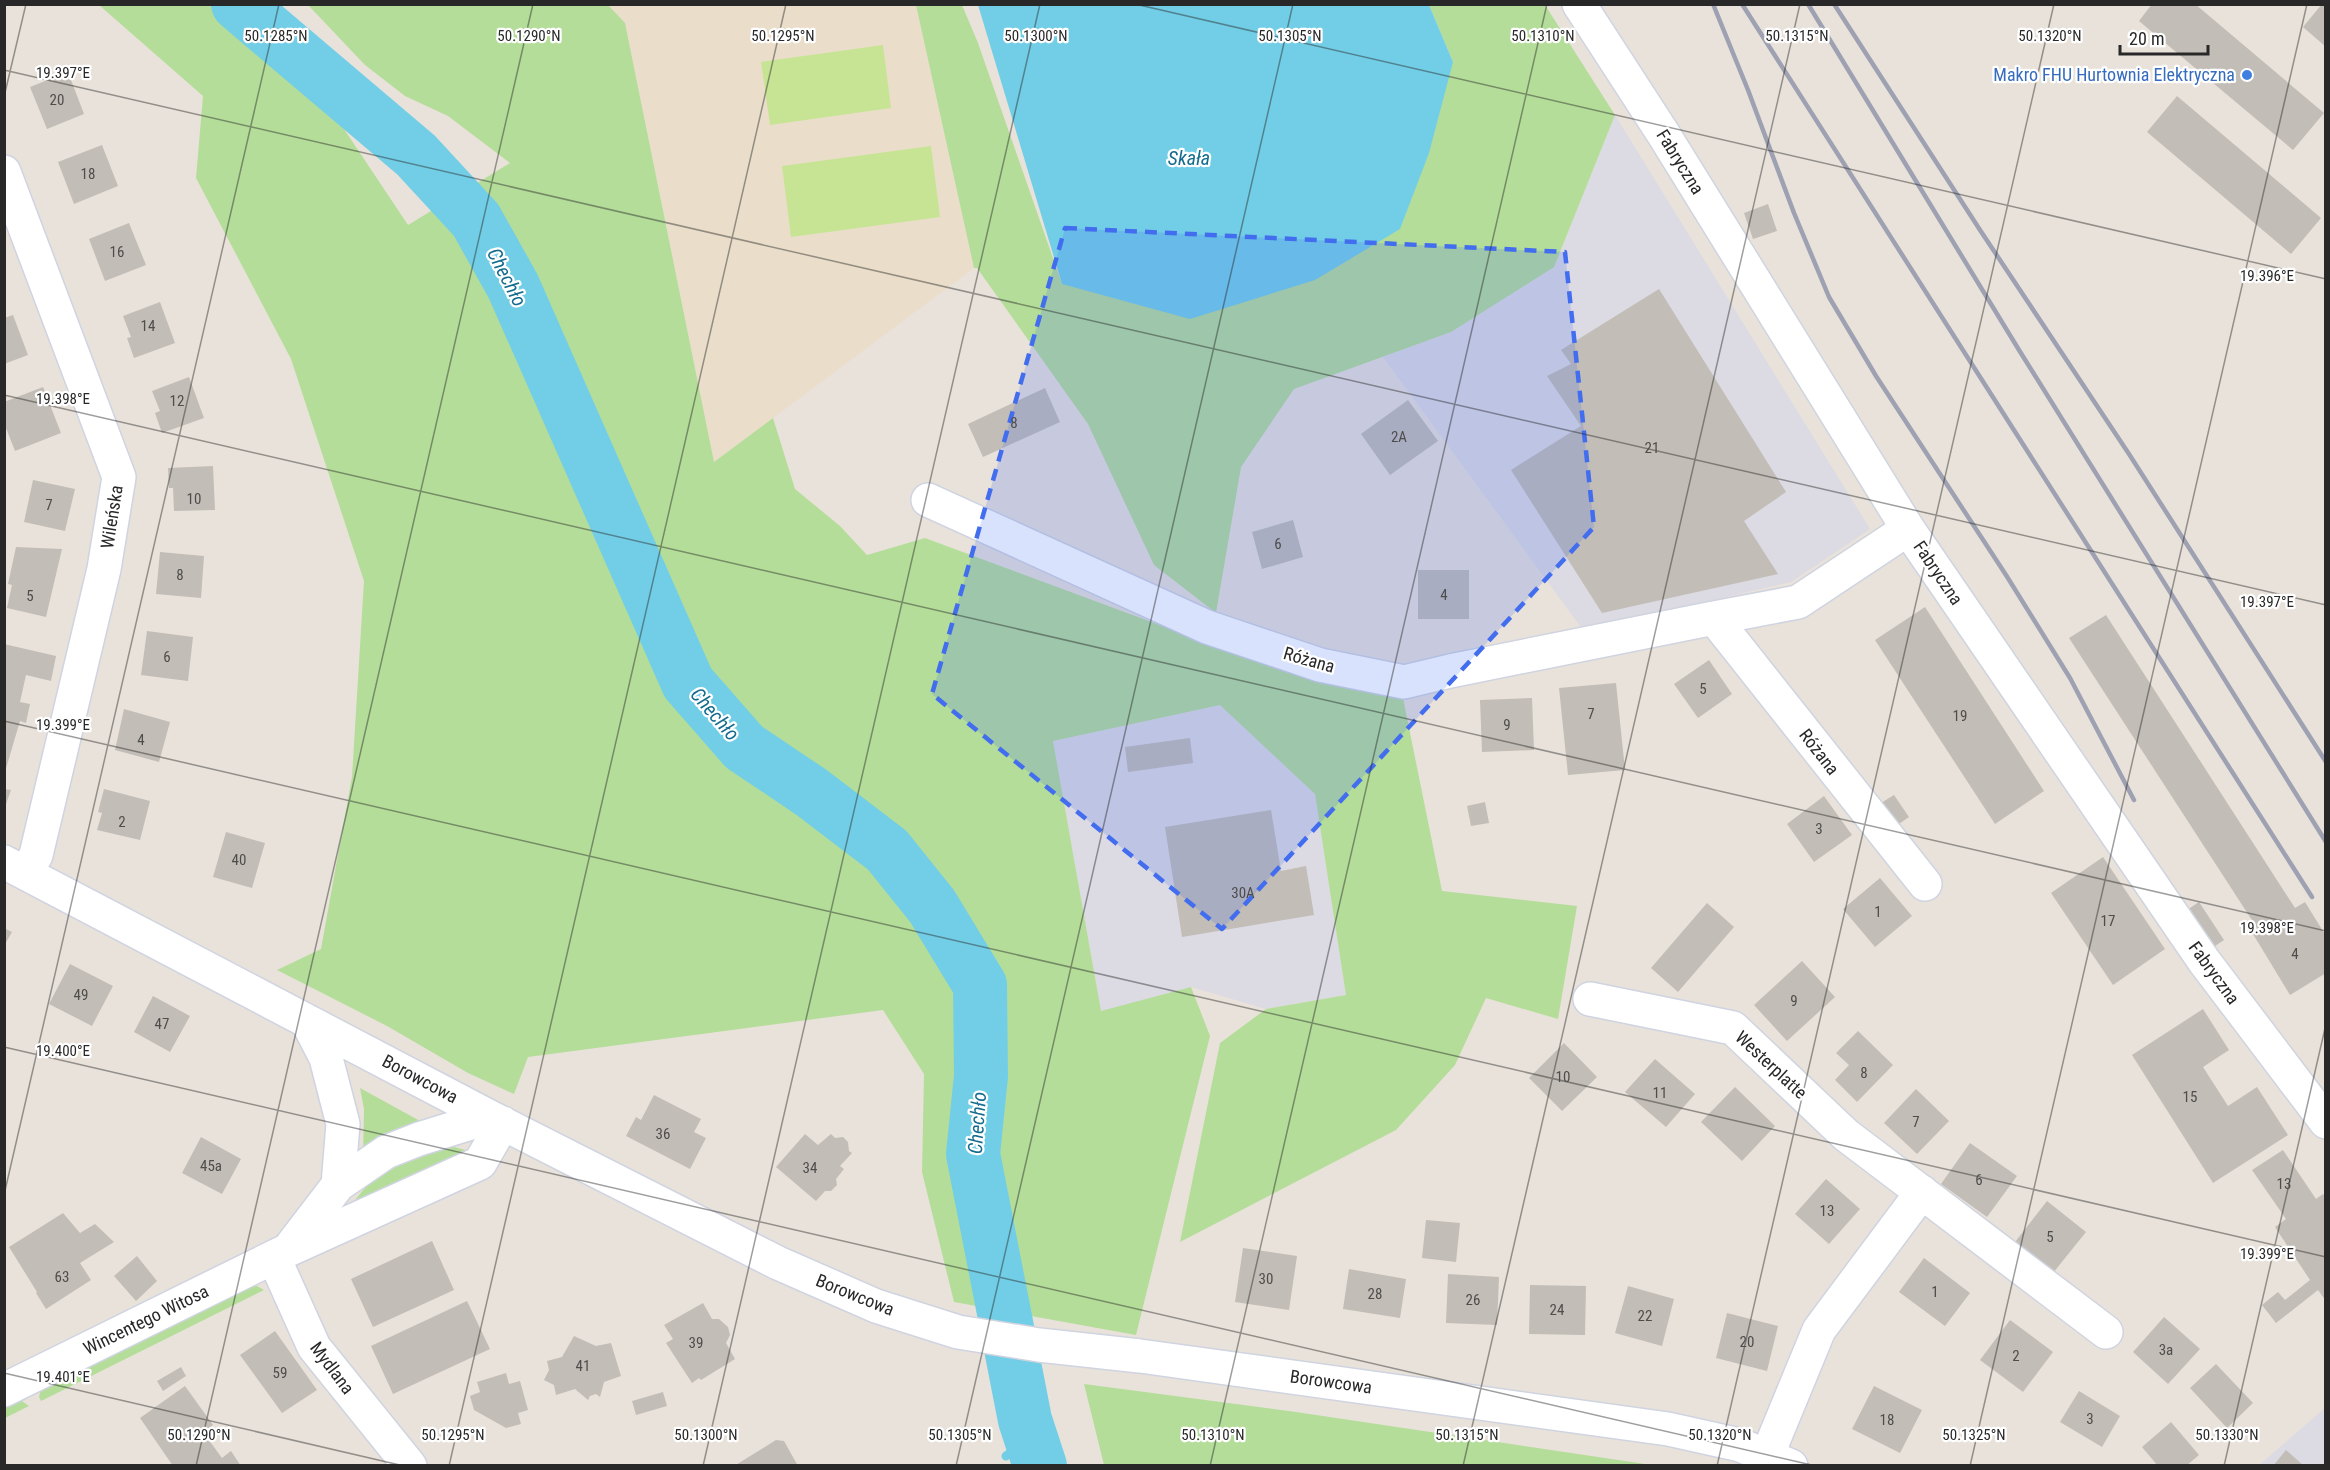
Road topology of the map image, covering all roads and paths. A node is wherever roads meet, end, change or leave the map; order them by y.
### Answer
1 (1580, 4) edge
2 (4, 172) edge
3 (928, 500) dead end
4 (1908, 529) junction
5 (1714, 618) junction
6 (15, 867) edge
7 (1925, 884) dead end
8 (1590, 999) dead end
9 (307, 1021) junction
10 (497, 1120) junction
11 (2325, 1122) edge
12 (549, 1146) junction
13 (480, 1163) junction
14 (338, 1185) junction
15 (1922, 1192) junction
16 (281, 1254) junction
17 (2106, 1332) dead end
18 (4, 1390) edge
19 (1779, 1460) edge
20 (410, 1466) edge

1 - 4 street, Fabryczna
2 - 6 street, Wileńska
3 - 5 street, Różana
4 - 5 street, Różana
4 - 11 street, Fabryczna
5 - 7 street, Różana
6 - 9 street, Borowcowa
8 - 15 street, Westerplatte
9 - 10 street, Borowcowa
9 - 14 street
10 - 12 street, Borowcowa
10 - 13 street
10 - 14 street, Wincentego Witosa
12 - 13 street, Wincentego Witosa
12 - 19 street, Borowcowa
13 - 16 street, Wincentego Witosa
14 - 16 street, Wincentego Witosa
15 - 17 street, Westerplatte
15 - 19 street
16 - 18 street, Wincentego Witosa
16 - 20 street, Mydlana

